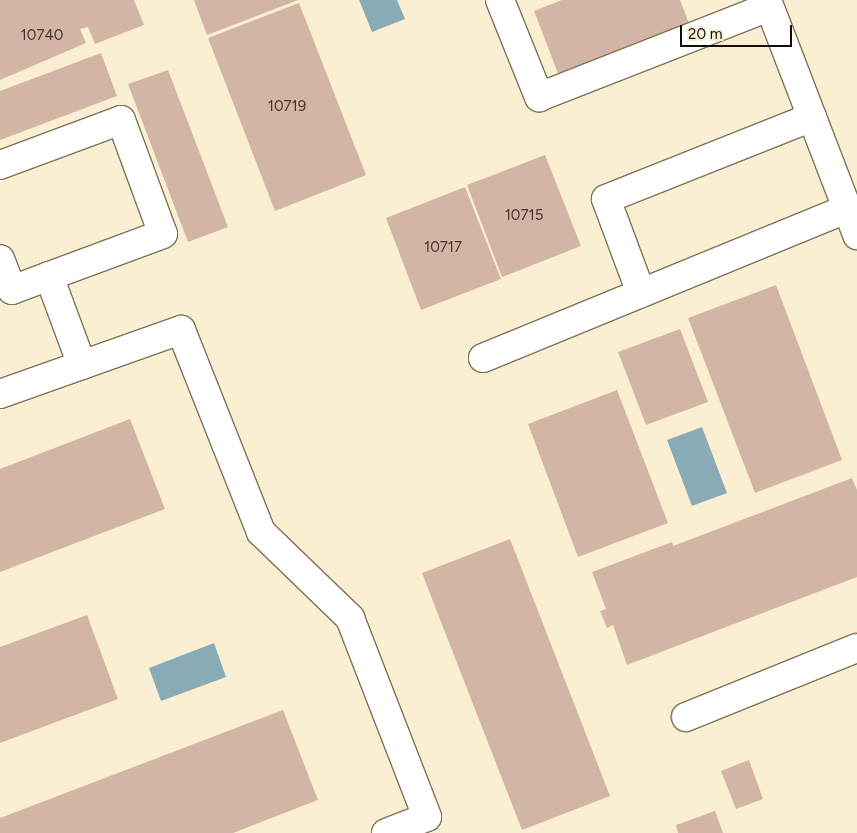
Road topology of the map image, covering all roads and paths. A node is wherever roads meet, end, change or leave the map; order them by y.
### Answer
1 (500, 0) edge
2 (768, 3) edge
3 (812, 117) junction
4 (0, 165) edge
5 (853, 223) edge
6 (0, 259) edge
7 (49, 276) junction
8 (641, 293) junction
9 (483, 358) dead end
10 (82, 365) junction
11 (0, 394) edge
12 (857, 648) edge
13 (686, 717) dead end
14 (386, 833) edge

1 - 2 street
2 - 3 street
3 - 5 street
3 - 8 street
4 - 7 street
5 - 8 street
6 - 7 street
7 - 10 street
8 - 9 street
10 - 11 street
10 - 14 street
12 - 13 street

